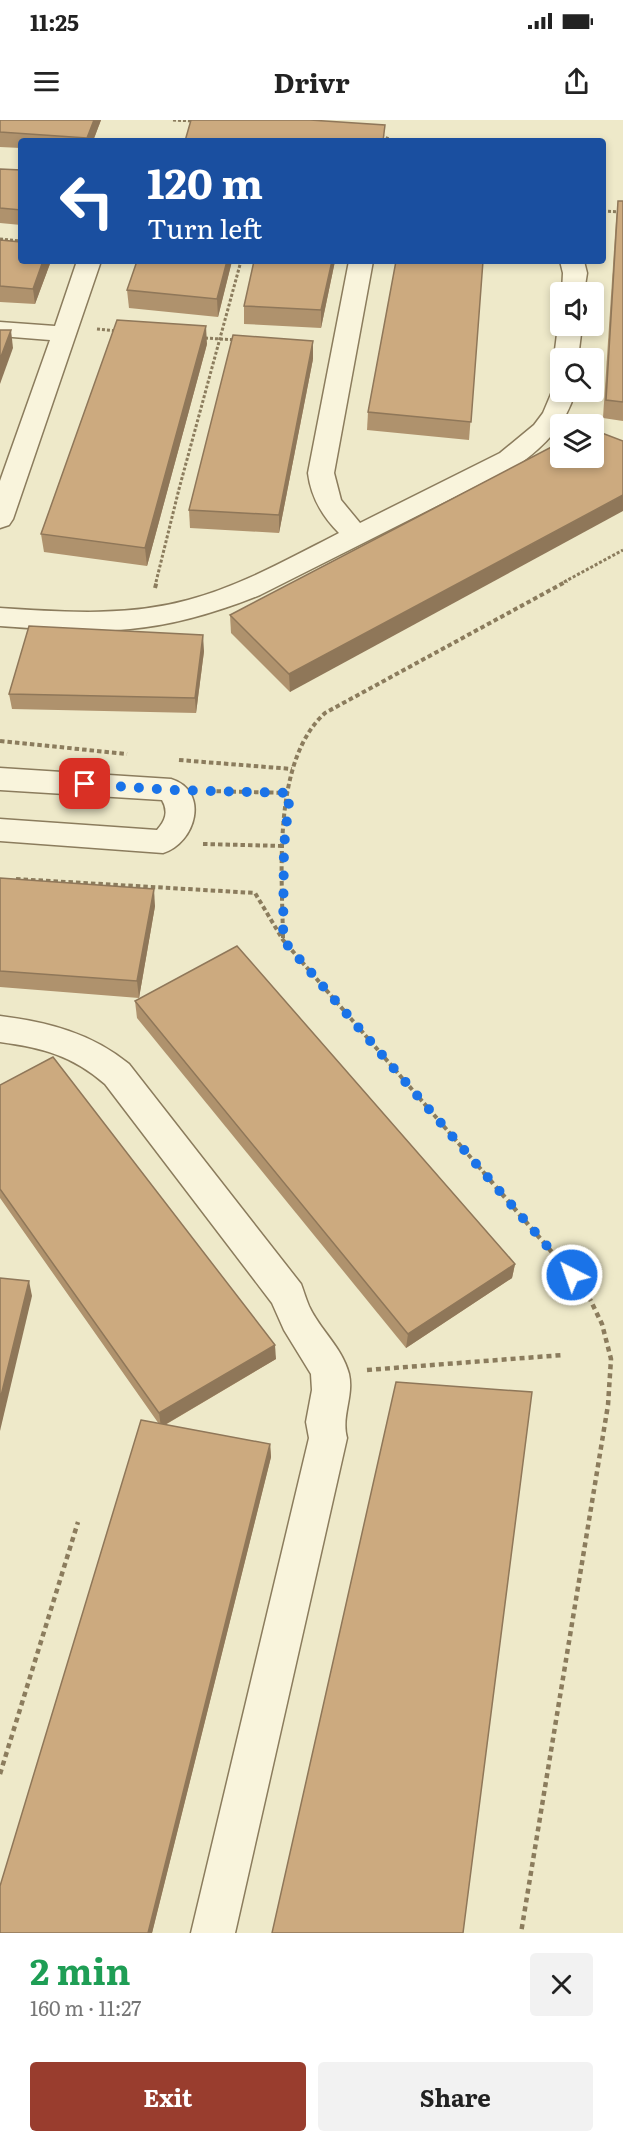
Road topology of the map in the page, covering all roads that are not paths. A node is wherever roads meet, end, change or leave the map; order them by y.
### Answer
1 (88, 264) edge
2 (360, 264) edge
3 (573, 264) edge
4 (574, 282) edge
5 (0, 329) edge
6 (65, 331) junction
7 (559, 402) edge
8 (0, 519) edge
9 (358, 535) junction
10 (0, 617) edge
11 (0, 779) edge
12 (0, 830) edge
13 (0, 1029) edge
14 (288, 1296) junction
15 (328, 1438) junction
16 (213, 1933) edge

1 - 6 street
2 - 9 street
3 - 4 street
5 - 6 street
6 - 8 street
7 - 9 street
9 - 10 street
11 - 12 street
13 - 14 street
14 - 15 street
14 - 15 street
15 - 16 street

